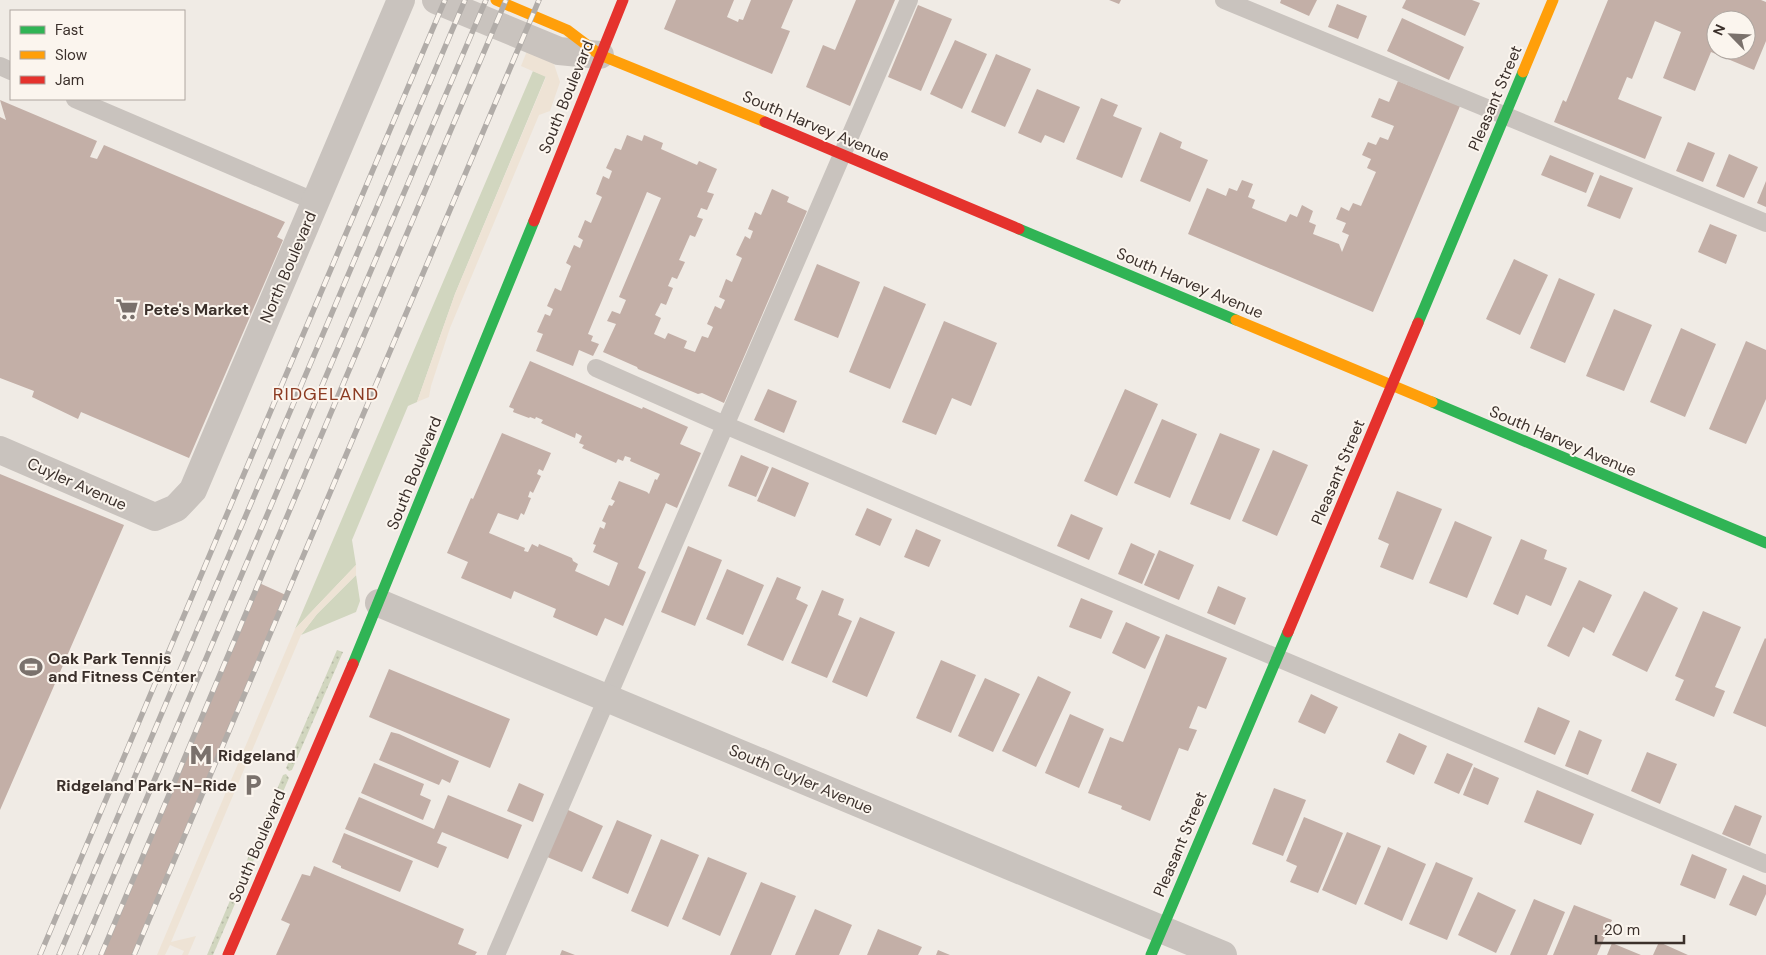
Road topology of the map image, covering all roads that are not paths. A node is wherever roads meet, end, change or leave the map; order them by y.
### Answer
1 (401, 0) edge
2 (436, 0) edge
3 (496, 0) edge
4 (623, 0) edge
5 (909, 0) edge
6 (1224, 0) edge
7 (1553, 0) edge
8 (600, 55) junction
9 (77, 100) edge
10 (1505, 116) junction
11 (842, 154) junction
12 (316, 202) junction
13 (1766, 223) edge
14 (596, 368) dead end
15 (1392, 387) junction
16 (725, 425) junction
17 (0, 450) edge
18 (155, 516) joint
19 (1766, 543) edge
20 (379, 603) junction
21 (1277, 658) junction
22 (607, 698) junction
23 (1766, 864) edge
24 (1161, 929) junction
25 (228, 955) edge
26 (496, 955) edge
27 (1151, 955) edge
28 (1223, 955) edge

1 - 12 street, North Boulevard
2 - 8 street
3 - 8 street, South Harvey Avenue
4 - 8 street, South Boulevard
5 - 11 lane
6 - 10 lane
7 - 10 street, Pleasant Street
8 - 11 street, South Harvey Avenue
8 - 20 street, South Boulevard
9 - 12 lane
10 - 13 lane
10 - 15 street, Pleasant Street
11 - 15 street, South Harvey Avenue
11 - 16 lane
12 - 18 street, North Boulevard
14 - 16 lane
15 - 19 street, South Harvey Avenue
15 - 21 street, Pleasant Street
16 - 21 lane
16 - 22 lane
17 - 18 street, Cuyler Avenue
20 - 22 street, South Cuyler Avenue
20 - 25 street, South Boulevard
21 - 23 lane
21 - 24 street, Pleasant Street
22 - 24 street, South Cuyler Avenue
22 - 26 lane
24 - 27 street, Pleasant Street
24 - 28 street, South Cuyler Avenue

